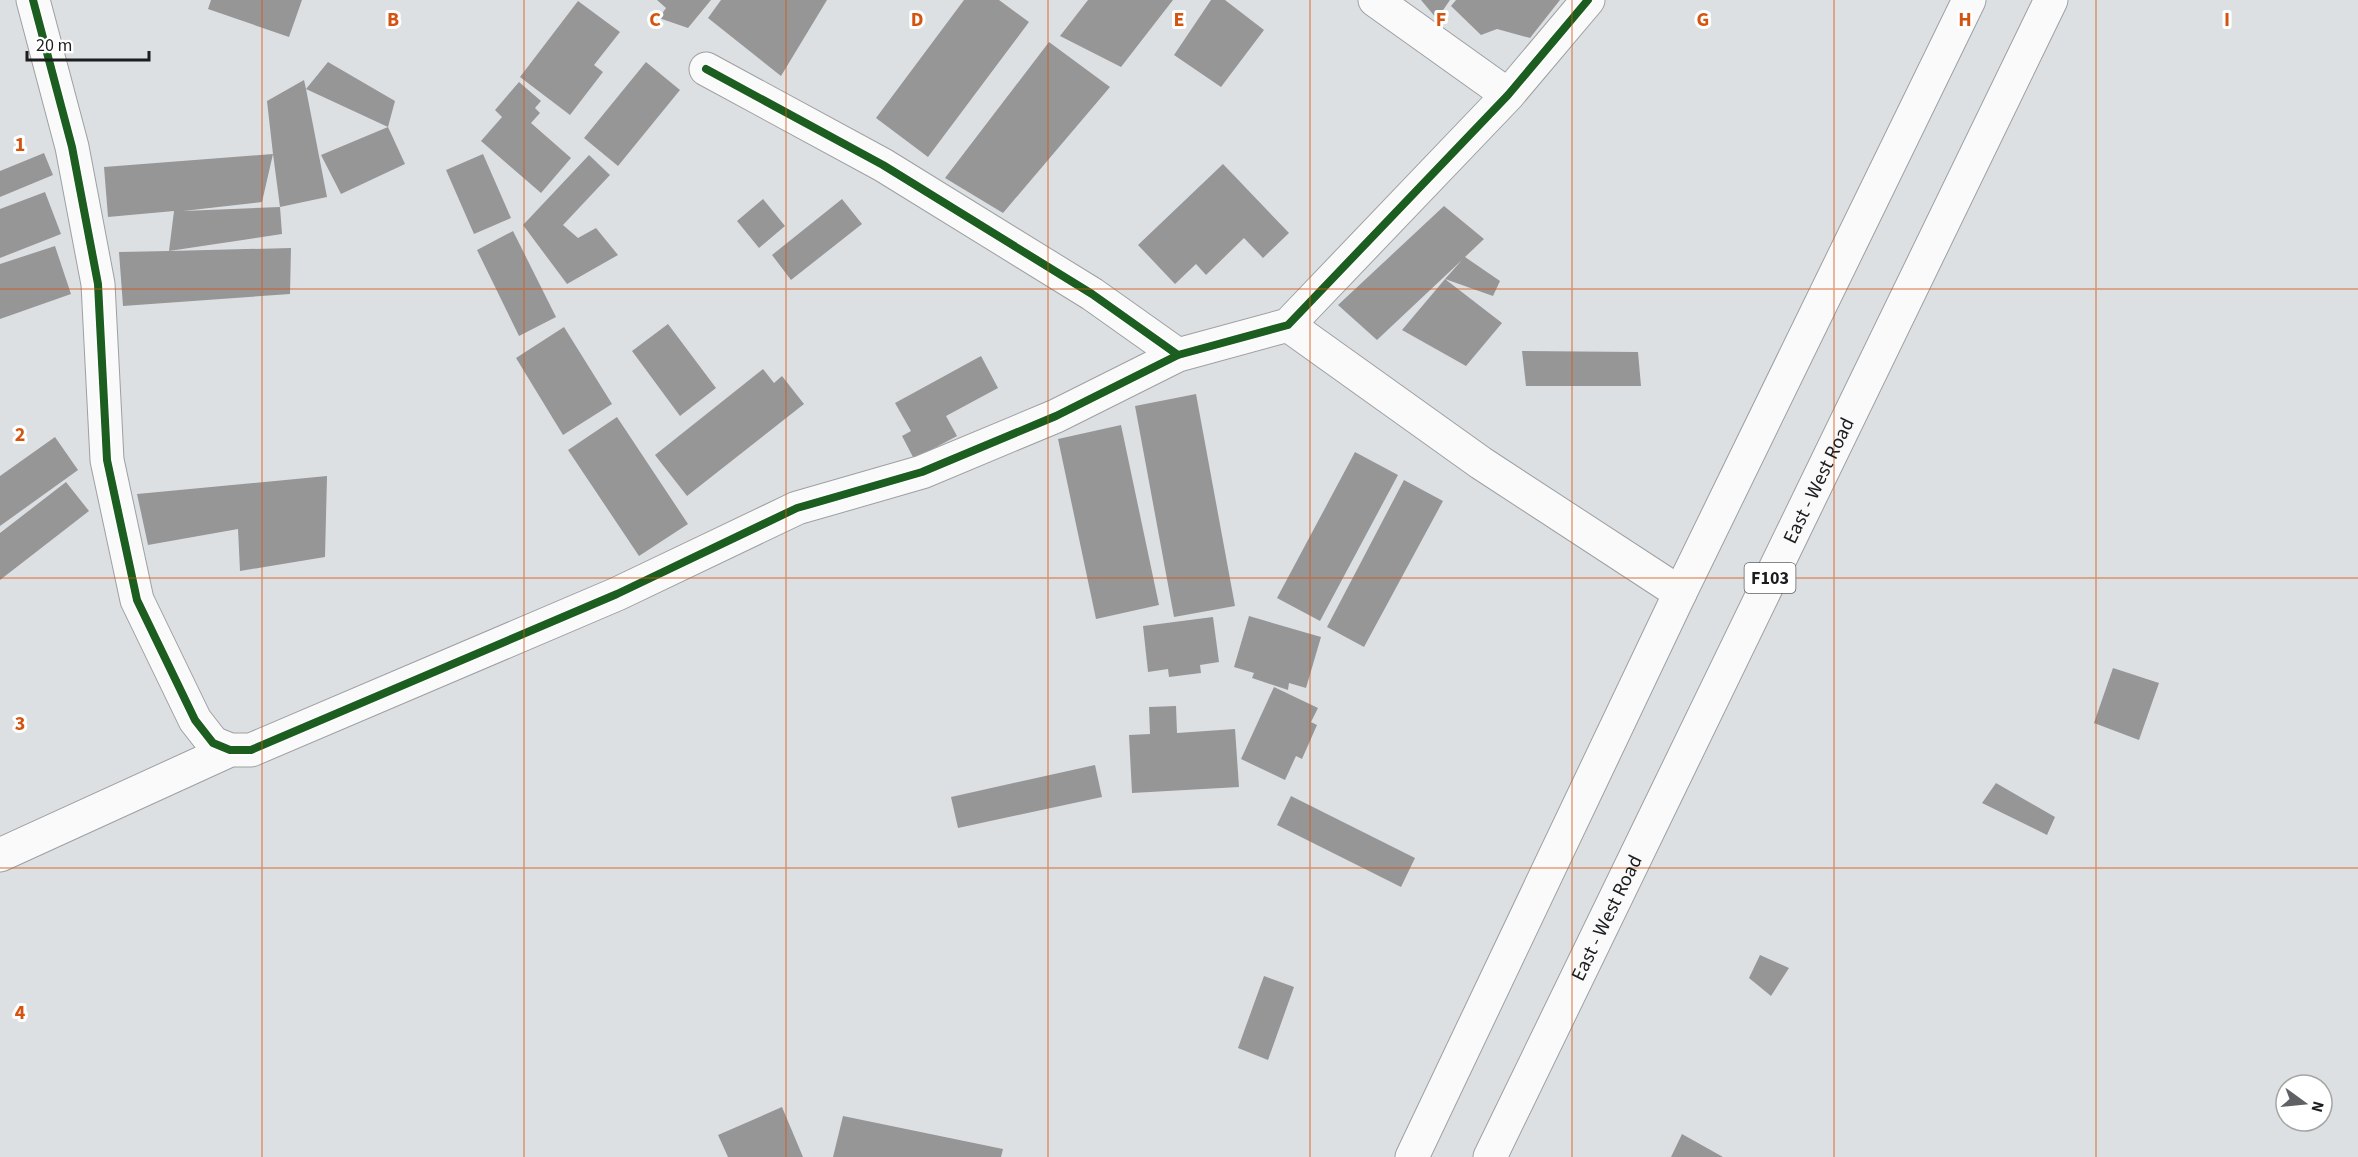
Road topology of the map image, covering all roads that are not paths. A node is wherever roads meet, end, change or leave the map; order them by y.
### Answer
1 (33, 0) edge
2 (1375, 0) edge
3 (1588, 0) edge
4 (1969, 0) edge
5 (2051, 0) edge
6 (706, 69) dead end
7 (1508, 95) junction
8 (1288, 324) junction
9 (1178, 355) junction
10 (1680, 593) junction
11 (230, 750) junction
12 (0, 855) edge
13 (1412, 1157) edge
14 (1490, 1157) edge

1 - 11 street
2 - 7 street
3 - 7 street
4 - 10 street
5 - 14 street, East - West Road / F103
6 - 9 street
7 - 8 street
8 - 9 street
8 - 10 street
9 - 11 street
10 - 13 street
11 - 12 street

